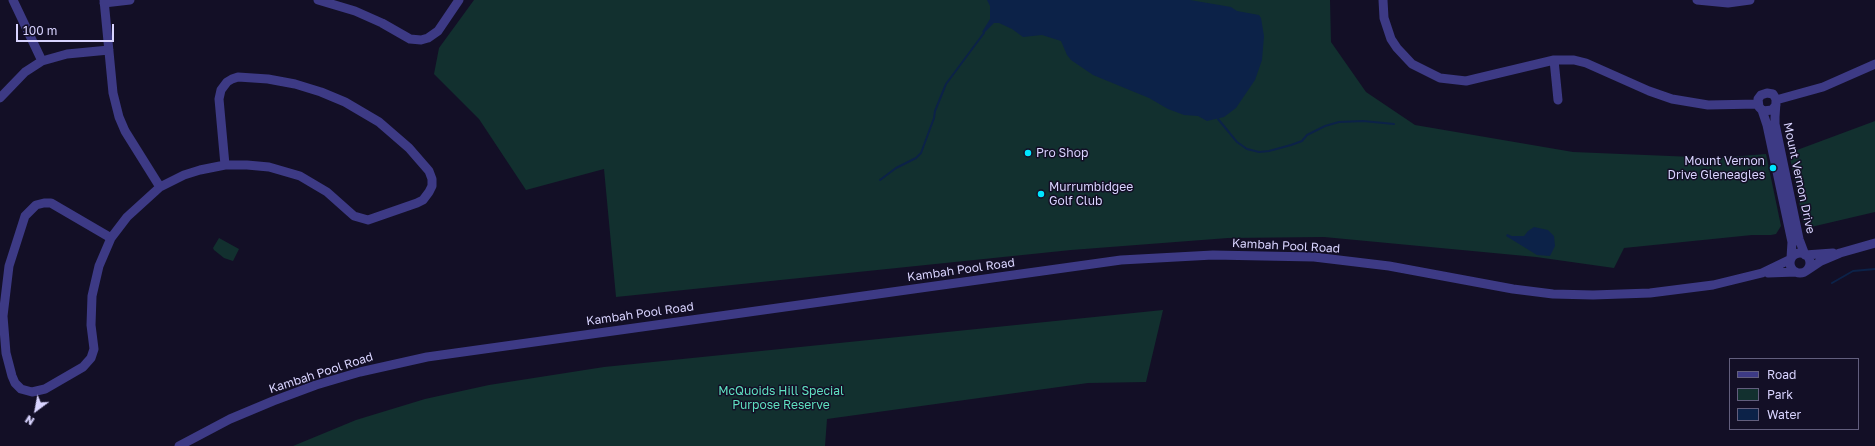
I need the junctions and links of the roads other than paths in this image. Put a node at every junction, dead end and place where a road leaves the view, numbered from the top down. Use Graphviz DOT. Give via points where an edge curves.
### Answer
graph roads {
  1 [pos="12,0"];
  2 [pos="130,0"];
  3 [pos="318,0"];
  4 [pos="459,0"];
  5 [pos="1383,0"];
  6 [pos="1697,0"];
  7 [pos="1748,0"];
  8 [pos="104,1"];
  9 [pos="109,50"];
  10 [pos="1554,60"];
  11 [pos="42,61"];
  12 [pos="1875,64"];
  13 [pos="0,98"];
  14 [pos="1558,100"];
  15 [pos="1776,102"];
  16 [pos="1760,107"];
  17 [pos="225,165"];
  18 [pos="160,187"];
  19 [pos="111,238"];
  20 [pos="1875,243"];
  21 [pos="1840,253"];
  22 [pos="1805,255"];
  23 [pos="1791,258"];
  24 [pos="1806,271"];
  25 [pos="1796,272"];
  26 [pos="1762,273"];
  27 [pos="179,446"];
  1 -- 11 [label="street"];
  2 -- 8 [label="street"];
  3 -- 4 [label="street" via="355,11 410,39 421,40 438,30"];
  5 -- 10 [label="street" via="1384,18 1397,48 1412,64 1440,78 1459,81 1480,79"];
  6 -- 7 [label="street" via="1728,3"];
  8 -- 9 [label="street"];
  9 -- 11 [label="street" via="67,54"];
  9 -- 18 [label="street" via="119,117"];
  10 -- 14 [label="street"];
  10 -- 16 [label="street" via="1586,63 1650,92 1684,102"];
  11 -- 13 [label="street" via="25,72"];
  12 -- 15 [label="street" via="1823,87"];
  15 -- 16 [label="street" via="1770,111"];
  15 -- 16 [label="street" via="1773,94 1764,93 1759,97"];
  15 -- 22 [label="street, Mount Vernon Drive" via="1775,124 1799,239"];
  16 -- 23 [label="street, Mount Vernon Drive" via="1767,125 1792,242"];
  17 -- 17 [label="street" via="218,99 221,90 227,82 238,77 268,79 321,92 368,115 410,148 429,171 432,186 423,200 417,204 368,220 354,216 327,192 300,176 269,167"];
  17 -- 18 [label="street" via="184,175"];
  18 -- 19 [label="street" via="127,217"];
  19 -- 19 [label="street" via="51,203 36,205 25,216 9,266 4,316 6,353 12,376 21,389 32,392 45,390 83,367 91,358 94,349 91,325 93,286"];
  20 -- 21 [label="street"];
  21 -- 22 [label="street"];
  21 -- 24 [label="street"];
  22 -- 23 [label="street" via="1796,254"];
  22 -- 24 [label="street" via="1810,264"];
  23 -- 25 [label="street" via="1790,266"];
  23 -- 26 [label="street, Kambah Pool Road"];
  24 -- 25 [label="street"];
  25 -- 26 [label="street, Kambah Pool Road"];
  26 -- 27 [label="street, Kambah Pool Road" via="1684,290 1593,295 1532,292 1388,266 1314,257 1213,254 1121,260 427,357 316,385 230,419"];
}
